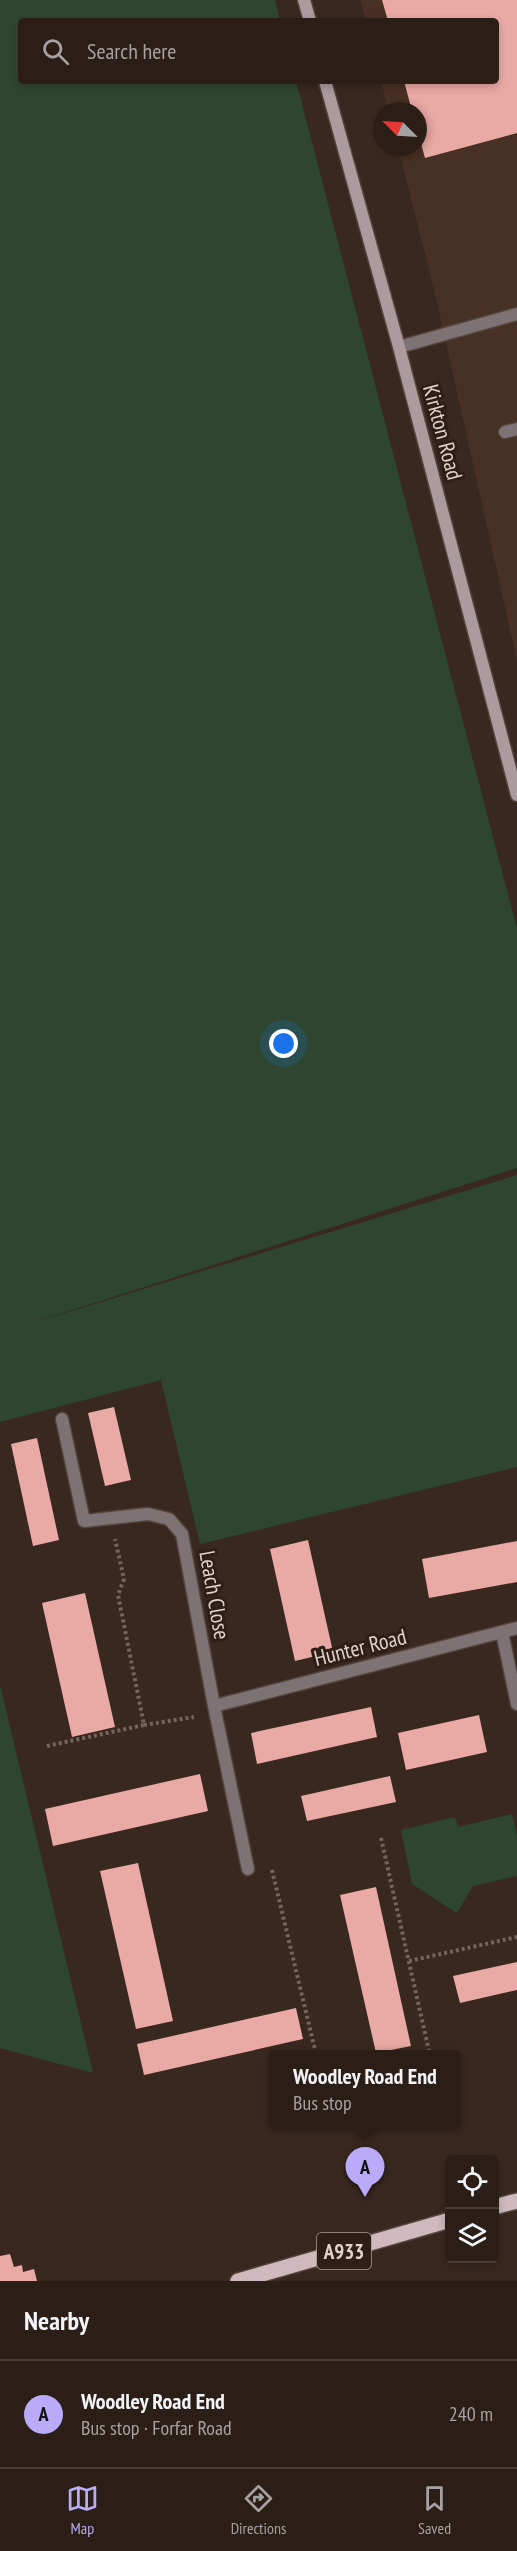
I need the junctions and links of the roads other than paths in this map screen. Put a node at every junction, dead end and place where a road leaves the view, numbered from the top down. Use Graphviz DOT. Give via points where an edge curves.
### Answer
graph roads {
  1 [pos="304,0"];
  2 [pos="309,18"];
  3 [pos="327,84"];
  4 [pos="517,314"];
  5 [pos="399,347"];
  6 [pos="517,795"];
  7 [pos="62,1419"];
  8 [pos="517,1628"];
  9 [pos="502,1632"];
  10 [pos="517,1704"];
  11 [pos="215,1709"];
  12 [pos="249,1869"];
  13 [pos="517,2201"];
  14 [pos="499,2206"];
  15 [pos="445,2221"];
  16 [pos="238,2281"];
  1 -- 2 [label="street"];
  3 -- 5 [label="street, Kirkton Road"];
  4 -- 5 [label="street"];
  5 -- 6 [label="street, Kirkton Road"];
  7 -- 11 [label="street, Leach Close" via="84,1521 148,1514 169,1519 182,1534"];
  8 -- 9 [label="street, Hunter Road"];
  9 -- 10 [label="street"];
  9 -- 11 [label="street, Hunter Road"];
  11 -- 12 [label="street, Leach Close"];
  13 -- 14 [label="main road"];
  15 -- 16 [label="main road, A933"];
}
